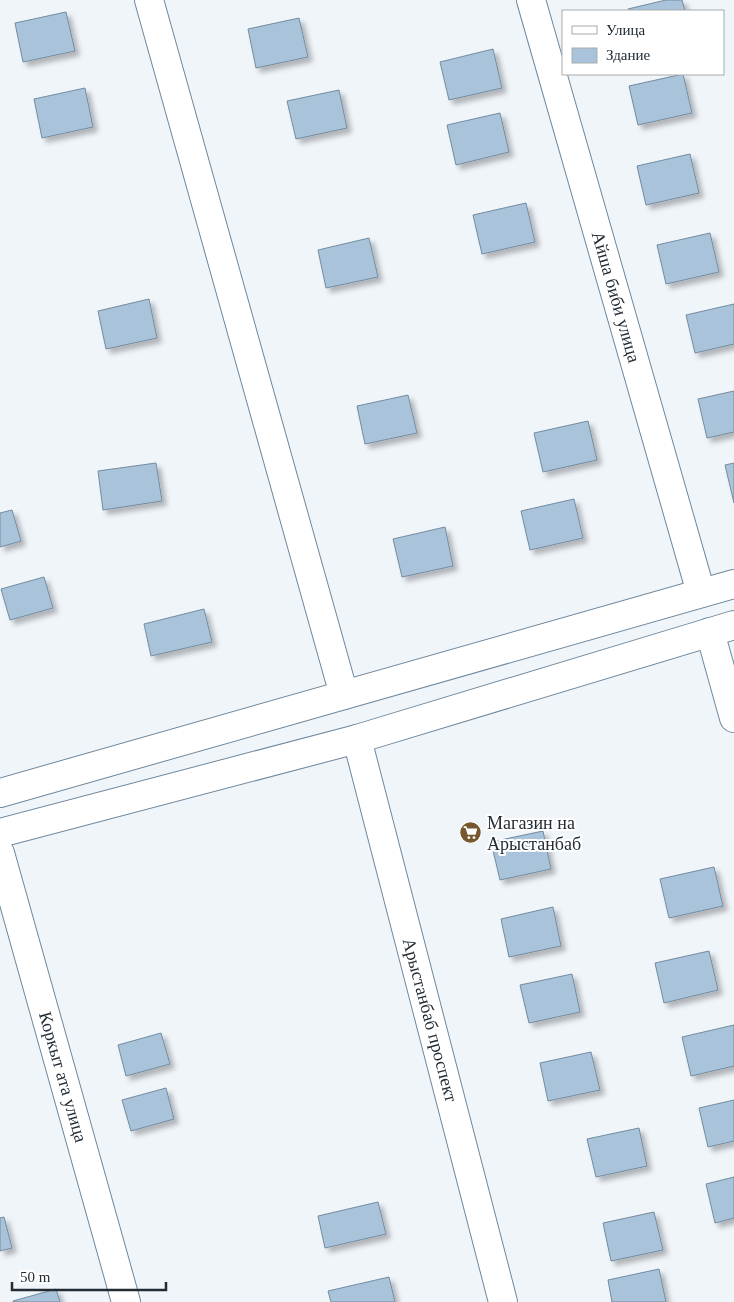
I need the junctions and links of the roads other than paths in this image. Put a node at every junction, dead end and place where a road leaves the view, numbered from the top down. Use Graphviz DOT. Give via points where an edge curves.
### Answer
graph roads {
  1 [pos="148,0"];
  2 [pos="531,0"];
  3 [pos="734,584"];
  4 [pos="701,593"];
  5 [pos="722,629"];
  6 [pos="344,695"];
  7 [pos="734,718"];
  8 [pos="357,739"];
  9 [pos="0,793"];
  10 [pos="0,833"];
  11 [pos="0,853"];
  12 [pos="126,1302"];
  13 [pos="503,1302"];
  1 -- 6 [label="street"];
  2 -- 4 [label="street, Айша биби улица"];
  3 -- 4 [label="street"];
  4 -- 6 [label="street"];
  5 -- 7 [label="street"];
  5 -- 8 [label="street"];
  6 -- 9 [label="street"];
  8 -- 10 [label="street"];
  8 -- 13 [label="street, Арыстанбаб проспект"];
  11 -- 12 [label="street, Коркыт ата улица"];
}
